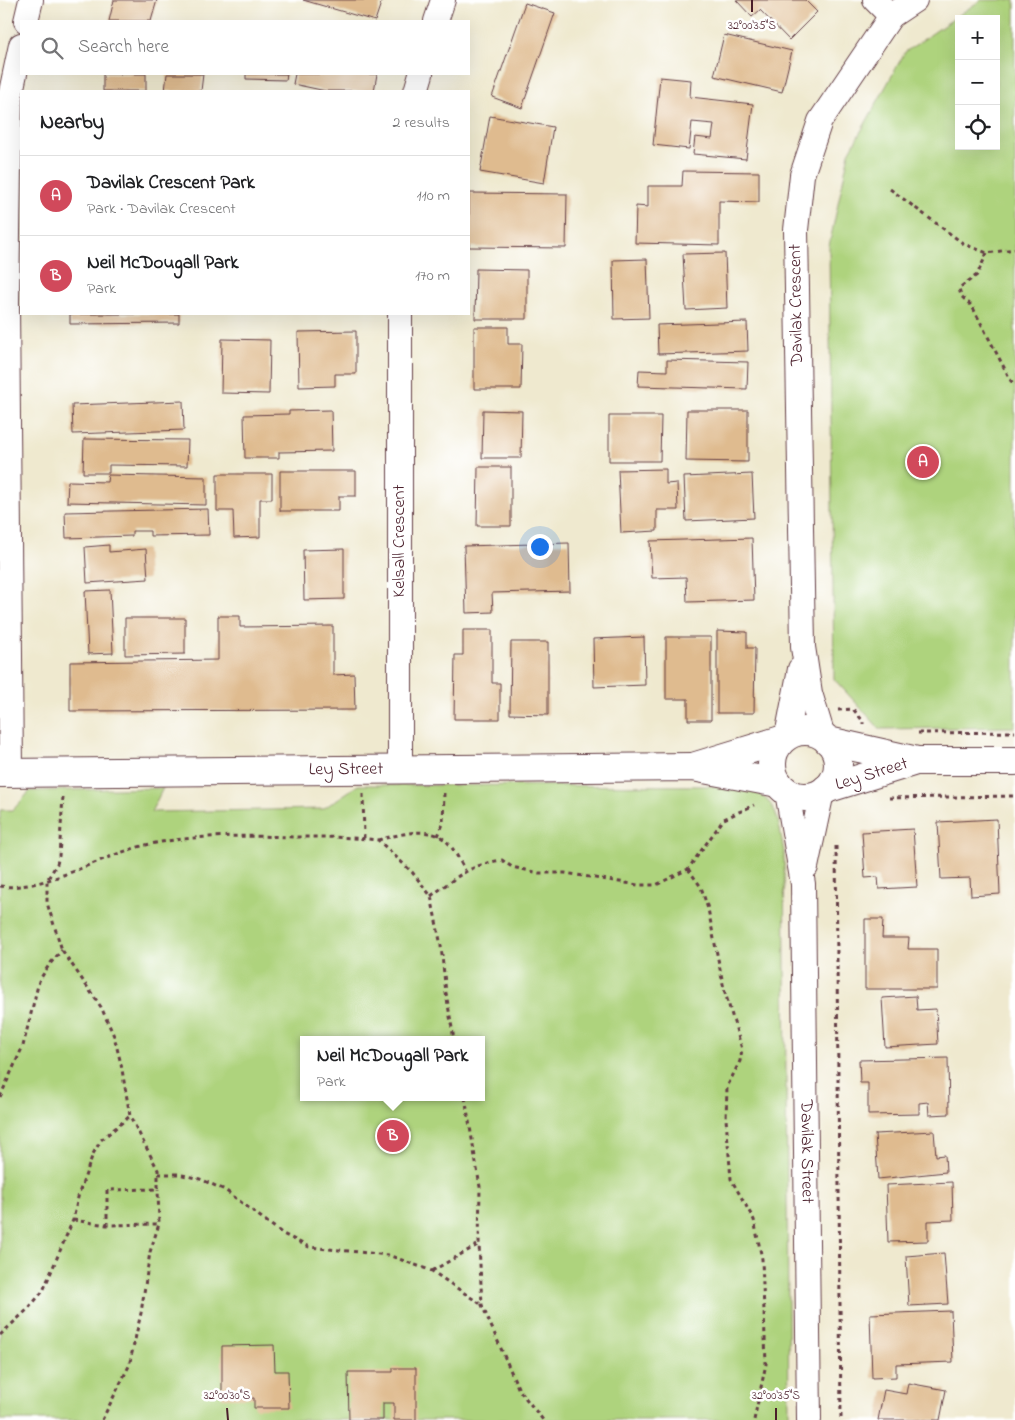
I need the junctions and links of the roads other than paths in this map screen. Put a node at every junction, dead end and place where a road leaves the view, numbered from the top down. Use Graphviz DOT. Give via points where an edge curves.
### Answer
graph roads {
  1 [pos="31,0"];
  2 [pos="443,0"];
  3 [pos="915,0"];
  4 [pos="883,8"];
  5 [pos="26,20"];
  6 [pos="436,20"];
  7 [pos="20,48"];
  8 [pos="421,75"];
  9 [pos="416,90"];
  10 [pos="5,97"];
  11 [pos="400,315"];
  12 [pos="803,647"];
  13 [pos="784,738"];
  14 [pos="826,739"];
  15 [pos="917,761"];
  16 [pos="1015,761"];
  17 [pos="693,767"];
  18 [pos="400,769"];
  19 [pos="5,773"];
  20 [pos="782,788"];
  21 [pos="824,790"];
  22 [pos="803,884"];
  23 [pos="810,1420"];
  1 -- 5 [label="street"];
  2 -- 6 [label="street"];
  3 -- 4 [label="street, Davilak Crescent"];
  4 -- 12 [label="street, Davilak Crescent" via="820,121 802,175 796,230"];
  7 -- 10 [label="street"];
  8 -- 9 [label="street"];
  10 -- 19 [label="street"];
  11 -- 18 [label="street, Kelsall Crescent"];
  12 -- 13 [label="street, Davilak Crescent" via="797,694"];
  12 -- 14 [label="street, Davilak Crescent" via="810,693"];
  13 -- 14 [label="street, Ley Street" via="809,731"];
  13 -- 17 [label="street, Ley Street"];
  13 -- 20 [label="street" via="774,752 772,762"];
  14 -- 15 [label="street, Ley Street"];
  14 -- 21 [label="street, Ley Street" via="835,752 838,765 834,778"];
  15 -- 16 [label="street, Ley Street"];
  15 -- 21 [label="street, Ley Street"];
  17 -- 18 [label="street, Ley Street"];
  17 -- 20 [label="street, Ley Street"];
  18 -- 19 [label="street, Ley Street"];
  20 -- 21 [label="street, Ley Street" via="802,797"];
  20 -- 22 [label="street, Davilak Street"];
  21 -- 22 [label="street, Davilak Street"];
  22 -- 23 [label="street, Davilak Street"];
}
